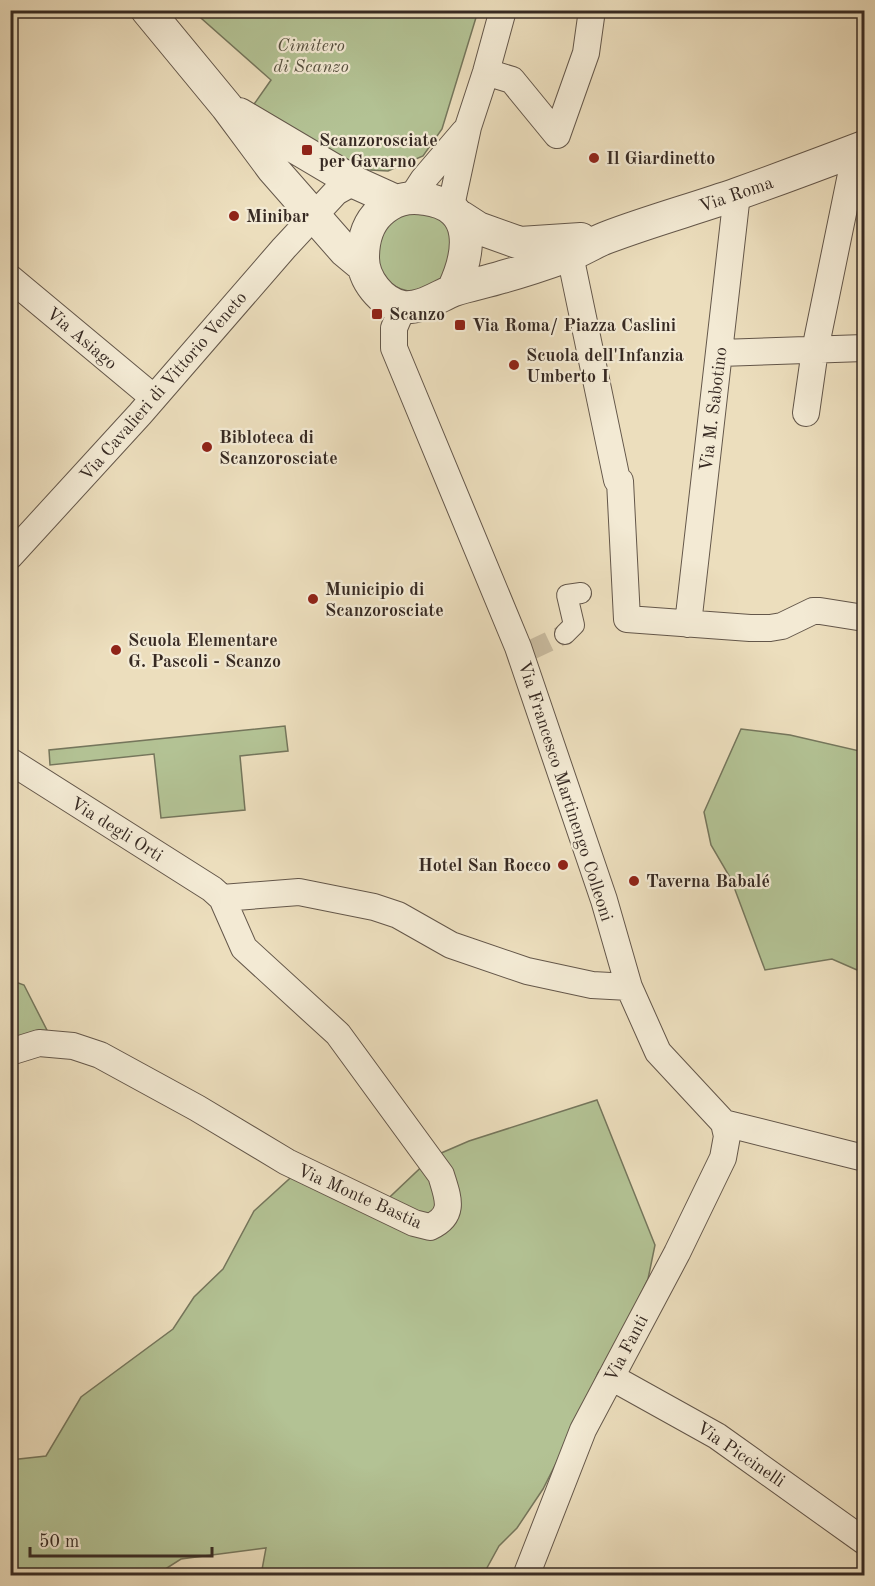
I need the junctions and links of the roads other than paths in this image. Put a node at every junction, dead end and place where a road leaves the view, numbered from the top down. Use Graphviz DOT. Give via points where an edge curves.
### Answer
graph roads {
  1 [pos="147,10"];
  2 [pos="503,10"];
  3 [pos="592,10"];
  4 [pos="486,72"];
  5 [pos="227,107"];
  6 [pos="468,127"];
  7 [pos="860,149"];
  8 [pos="354,182"];
  9 [pos="737,194"];
  10 [pos="404,199"];
  11 [pos="456,212"];
  12 [pos="315,216"];
  13 [pos="606,238"];
  14 [pos="570,255"];
  15 [pos="363,266"];
  16 [pos="10,278"];
  17 [pos="453,290"];
  18 [pos="404,307"];
  19 [pos="864,348"];
  20 [pos="815,350"];
  21 [pos="720,353"];
  22 [pos="154,398"];
  23 [pos="806,413"];
  24 [pos="14,544"];
  25 [pos="581,593"];
  26 [pos="864,618"];
  27 [pos="688,624"];
  28 [pos="565,634"];
  29 [pos="10,761"];
  30 [pos="222,898"];
  31 [pos="629,987"];
  32 [pos="10,1052"];
  33 [pos="724,1123"];
  34 [pos="864,1158"];
  35 [pos="611,1377"];
  36 [pos="864,1541"];
  37 [pos="526,1575"];
  1 -- 5 [label="street"];
  2 -- 4 [label="street"];
  3 -- 4 [label="street" via="586,53 557,135 512,80"];
  4 -- 6 [label="street"];
  5 -- 8 [label="street"];
  5 -- 12 [label="street" via="273,169"];
  6 -- 10 [label="street"];
  6 -- 11 [label="street"];
  7 -- 9 [label="street, Via Roma"];
  7 -- 20 [label="street"];
  8 -- 10 [label="street"];
  8 -- 12 [label="street, Via Cavalieri di Vittorio Veneto" via="336,192"];
  9 -- 13 [label="street, Via Roma"];
  9 -- 21 [label="street, Via M. Sabotino"];
  10 -- 11 [label="street" via="437,200"];
  10 -- 15 [label="street" via="378,213 367,229"];
  11 -- 13 [label="street, Via Roma" via="478,228 520,243"];
  11 -- 17 [label="street" via="466,240 466,254"];
  12 -- 15 [label="street"];
  12 -- 22 [label="street, Via Cavalieri di Vittorio Veneto"];
  13 -- 14 [label="street, Via Roma"];
  14 -- 17 [label="street, Via Roma"];
  14 -- 27 [label="street" via="620,481 627,619"];
  15 -- 18 [label="street" via="374,289 388,302"];
  16 -- 22 [label="street, Via Asiago"];
  17 -- 18 [label="street" via="423,304"];
  18 -- 31 [label="street, Via Francesco Martinengo Colleoni" via="394,328 394,348 475,544 525,648"];
  19 -- 20 [label="street"];
  20 -- 21 [label="street"];
  20 -- 23 [label="street"];
  21 -- 27 [label="street, Via M. Sabotino"];
  22 -- 24 [label="street, Via Cavalieri di Vittorio Veneto"];
  25 -- 28 [label="street" via="567,595 574,625"];
  26 -- 27 [label="street" via="820,610 770,628"];
  29 -- 30 [label="street, Via degli Orti"];
  30 -- 31 [label="street" via="299,892 374,907 398,915 451,945 527,971 592,985"];
  30 -- 32 [label="street, Via Monte Bastia" via="244,948 338,1034 441,1175 448,1212 442,1222 430,1227 414,1223 321,1179 100,1055 73,1046 39,1043"];
  31 -- 33 [label="street, Via Francesco Martinengo Colleoni" via="658,1052"];
  33 -- 34 [label="street"];
  33 -- 35 [label="street, Via Fanti" via="723,1158"];
  35 -- 36 [label="street, Via Piccinelli" via="717,1436"];
  35 -- 37 [label="street, Via Fanti" via="583,1430"];
}
